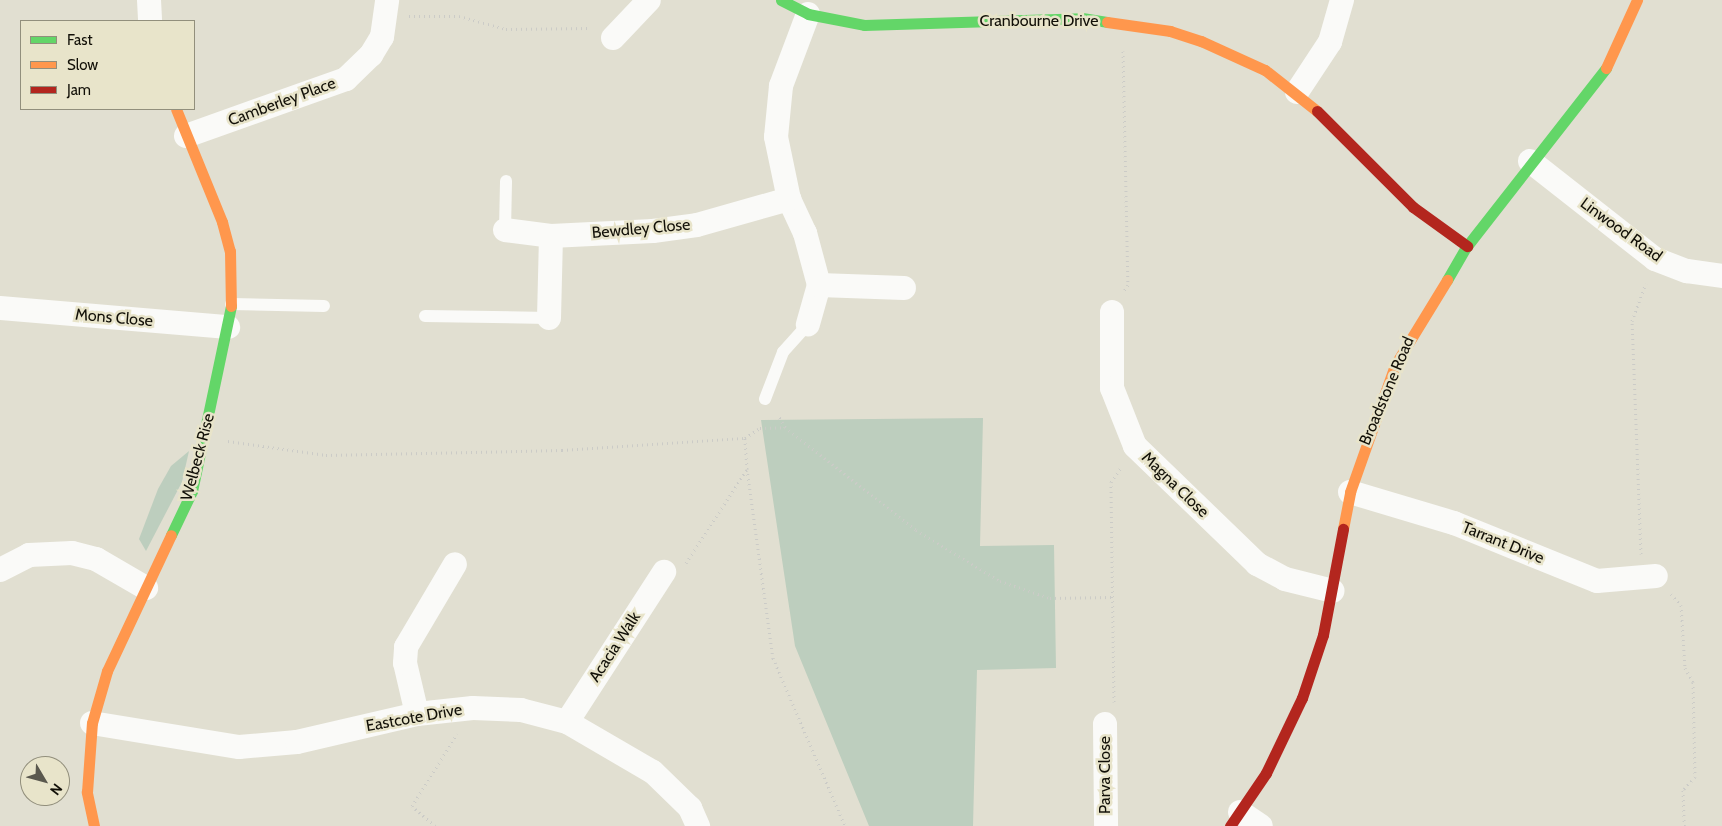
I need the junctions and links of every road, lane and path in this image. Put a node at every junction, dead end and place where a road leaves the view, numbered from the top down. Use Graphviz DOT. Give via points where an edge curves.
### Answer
graph roads {
  1 [pos="149,0"];
  2 [pos="649,0"];
  3 [pos="781,0"];
  4 [pos="1342,0"];
  5 [pos="1637,0"];
  6 [pos="386,8"];
  7 [pos="808,14"];
  8 [pos="150,20"];
  9 [pos="1123,22"];
  10 [pos="613,38"];
  11 [pos="1297,92"];
  12 [pos="176,110"];
  13 [pos="186,136"];
  14 [pos="1530,161"];
  15 [pos="506,181"];
  16 [pos="788,199"];
  17 [pos="505,230"];
  18 [pos="551,236"];
  19 [pos="1467,246"];
  20 [pos="1655,259"];
  21 [pos="1722,276"];
  22 [pos="819,285"];
  23 [pos="904,288"];
  24 [pos="324,306"];
  25 [pos="0,308"];
  26 [pos="1112,312"];
  27 [pos="229,316"];
  28 [pos="425,316"];
  29 [pos="549,318"];
  30 [pos="808,324"];
  31 [pos="765,399"];
  32 [pos="780,408"];
  33 [pos="785,427"];
  34 [pos="206,435"];
  35 [pos="745,438"];
  36 [pos="1135,446"];
  37 [pos="747,470"];
  38 [pos="1350,492"];
  39 [pos="455,564"];
  40 [pos="0,570"];
  41 [pos="664,572"];
  42 [pos="1649,577"];
  43 [pos="146,588"];
  44 [pos="1332,591"];
  45 [pos="1112,597"];
  46 [pos="473,708"];
  47 [pos="417,714"];
  48 [pos="567,722"];
  49 [pos="92,723"];
  50 [pos="1105,724"];
  51 [pos="1235,819"];
  52 [pos="94,826"];
  53 [pos="435,826"];
  54 [pos="698,826"];
  55 [pos="845,826"];
  56 [pos="1106,826"];
  57 [pos="1261,826"];
  58 [pos="1684,826"];
  1 -- 8 [label="street"];
  2 -- 10 [label="street"];
  3 -- 7 [label="street, Cranbourne Drive"];
  4 -- 11 [label="street" via="1330,42"];
  5 -- 14 [label="street, Broadstone Road" via="1614,58"];
  6 -- 10 [label="path" via="459,16 506,29 586,26"];
  6 -- 13 [label="street, Camberley Place" via="382,37 370,55 346,79"];
  7 -- 9 [label="street, Cranbourne Drive" via="864,25 1082,18"];
  7 -- 16 [label="street" via="776,108 776,137"];
  9 -- 11 [label="street, Cranbourne Drive" via="1201,41 1264,70"];
  9 -- 26 [label="path" via="1128,285"];
  11 -- 19 [label="street, Cranbourne Drive" via="1413,207"];
  12 -- 13 [label="street, Welbeck Rise"];
  13 -- 27 [label="street, Welbeck Rise" via="228,244"];
  14 -- 19 [label="street, Broadstone Road"];
  14 -- 20 [label="street, Linwood Road"];
  15 -- 17 [label="lane"];
  16 -- 18 [label="street, Bewdley Close" via="697,225"];
  16 -- 22 [label="street" via="805,232"];
  17 -- 18 [label="street, Bewdley Close"];
  18 -- 29 [label="street"];
  19 -- 38 [label="street, Broadstone Road" via="1396,365"];
  20 -- 21 [label="street, Linwood Road" via="1687,271"];
  20 -- 42 [label="path" via="1632,320"];
  22 -- 23 [label="street"];
  22 -- 30 [label="street"];
  24 -- 27 [label="lane"];
  25 -- 27 [label="street, Mons Close"];
  26 -- 36 [label="street, Magna Close" via="1112,388"];
  27 -- 34 [label="street, Welbeck Rise"];
  28 -- 29 [label="lane"];
  30 -- 31 [label="lane" via="783,352"];
  32 -- 33 [label="path" via="777,418"];
  33 -- 35 [label="path" via="760,428"];
  33 -- 45 [label="path" via="916,530 1000,582 1050,598"];
  34 -- 35 [label="path" via="326,455 562,450"];
  34 -- 43 [label="street, Welbeck Rise" via="192,491"];
  35 -- 37 [label="path"];
  36 -- 44 [label="street, Magna Close" via="1257,564 1285,579"];
  36 -- 45 [label="path" via="1111,482"];
  37 -- 41 [label="path" via="679,574"];
  37 -- 55 [label="path" via="773,658"];
  38 -- 42 [label="street, Tarrant Drive" via="1454,523 1597,581"];
  38 -- 44 [label="street, Broadstone Road"];
  39 -- 47 [label="street" via="406,647 405,663"];
  40 -- 43 [label="street" via="29,555 72,553 96,559"];
  41 -- 48 [label="street, Acacia Walk"];
  42 -- 58 [label="path" via="1681,605 1686,668 1693,682 1695,777 1683,790"];
  43 -- 49 [label="street, Welbeck Rise" via="107,671"];
  44 -- 51 [label="street, Broadstone Road" via="1302,698 1266,773"];
  45 -- 50 [label="path" via="1114,704"];
  46 -- 47 [label="street, Eastcote Drive"];
  46 -- 48 [label="street, Eastcote Drive" via="522,710"];
  46 -- 53 [label="path" via="412,806"];
  47 -- 49 [label="street, Eastcote Drive" via="297,742 239,748"];
  48 -- 54 [label="street, Eastcote Drive" via="653,772 690,808"];
  49 -- 52 [label="street, Welbeck Rise" via="87,792"];
  50 -- 56 [label="street, Parva Close"];
  51 -- 57 [label="street"];
}
